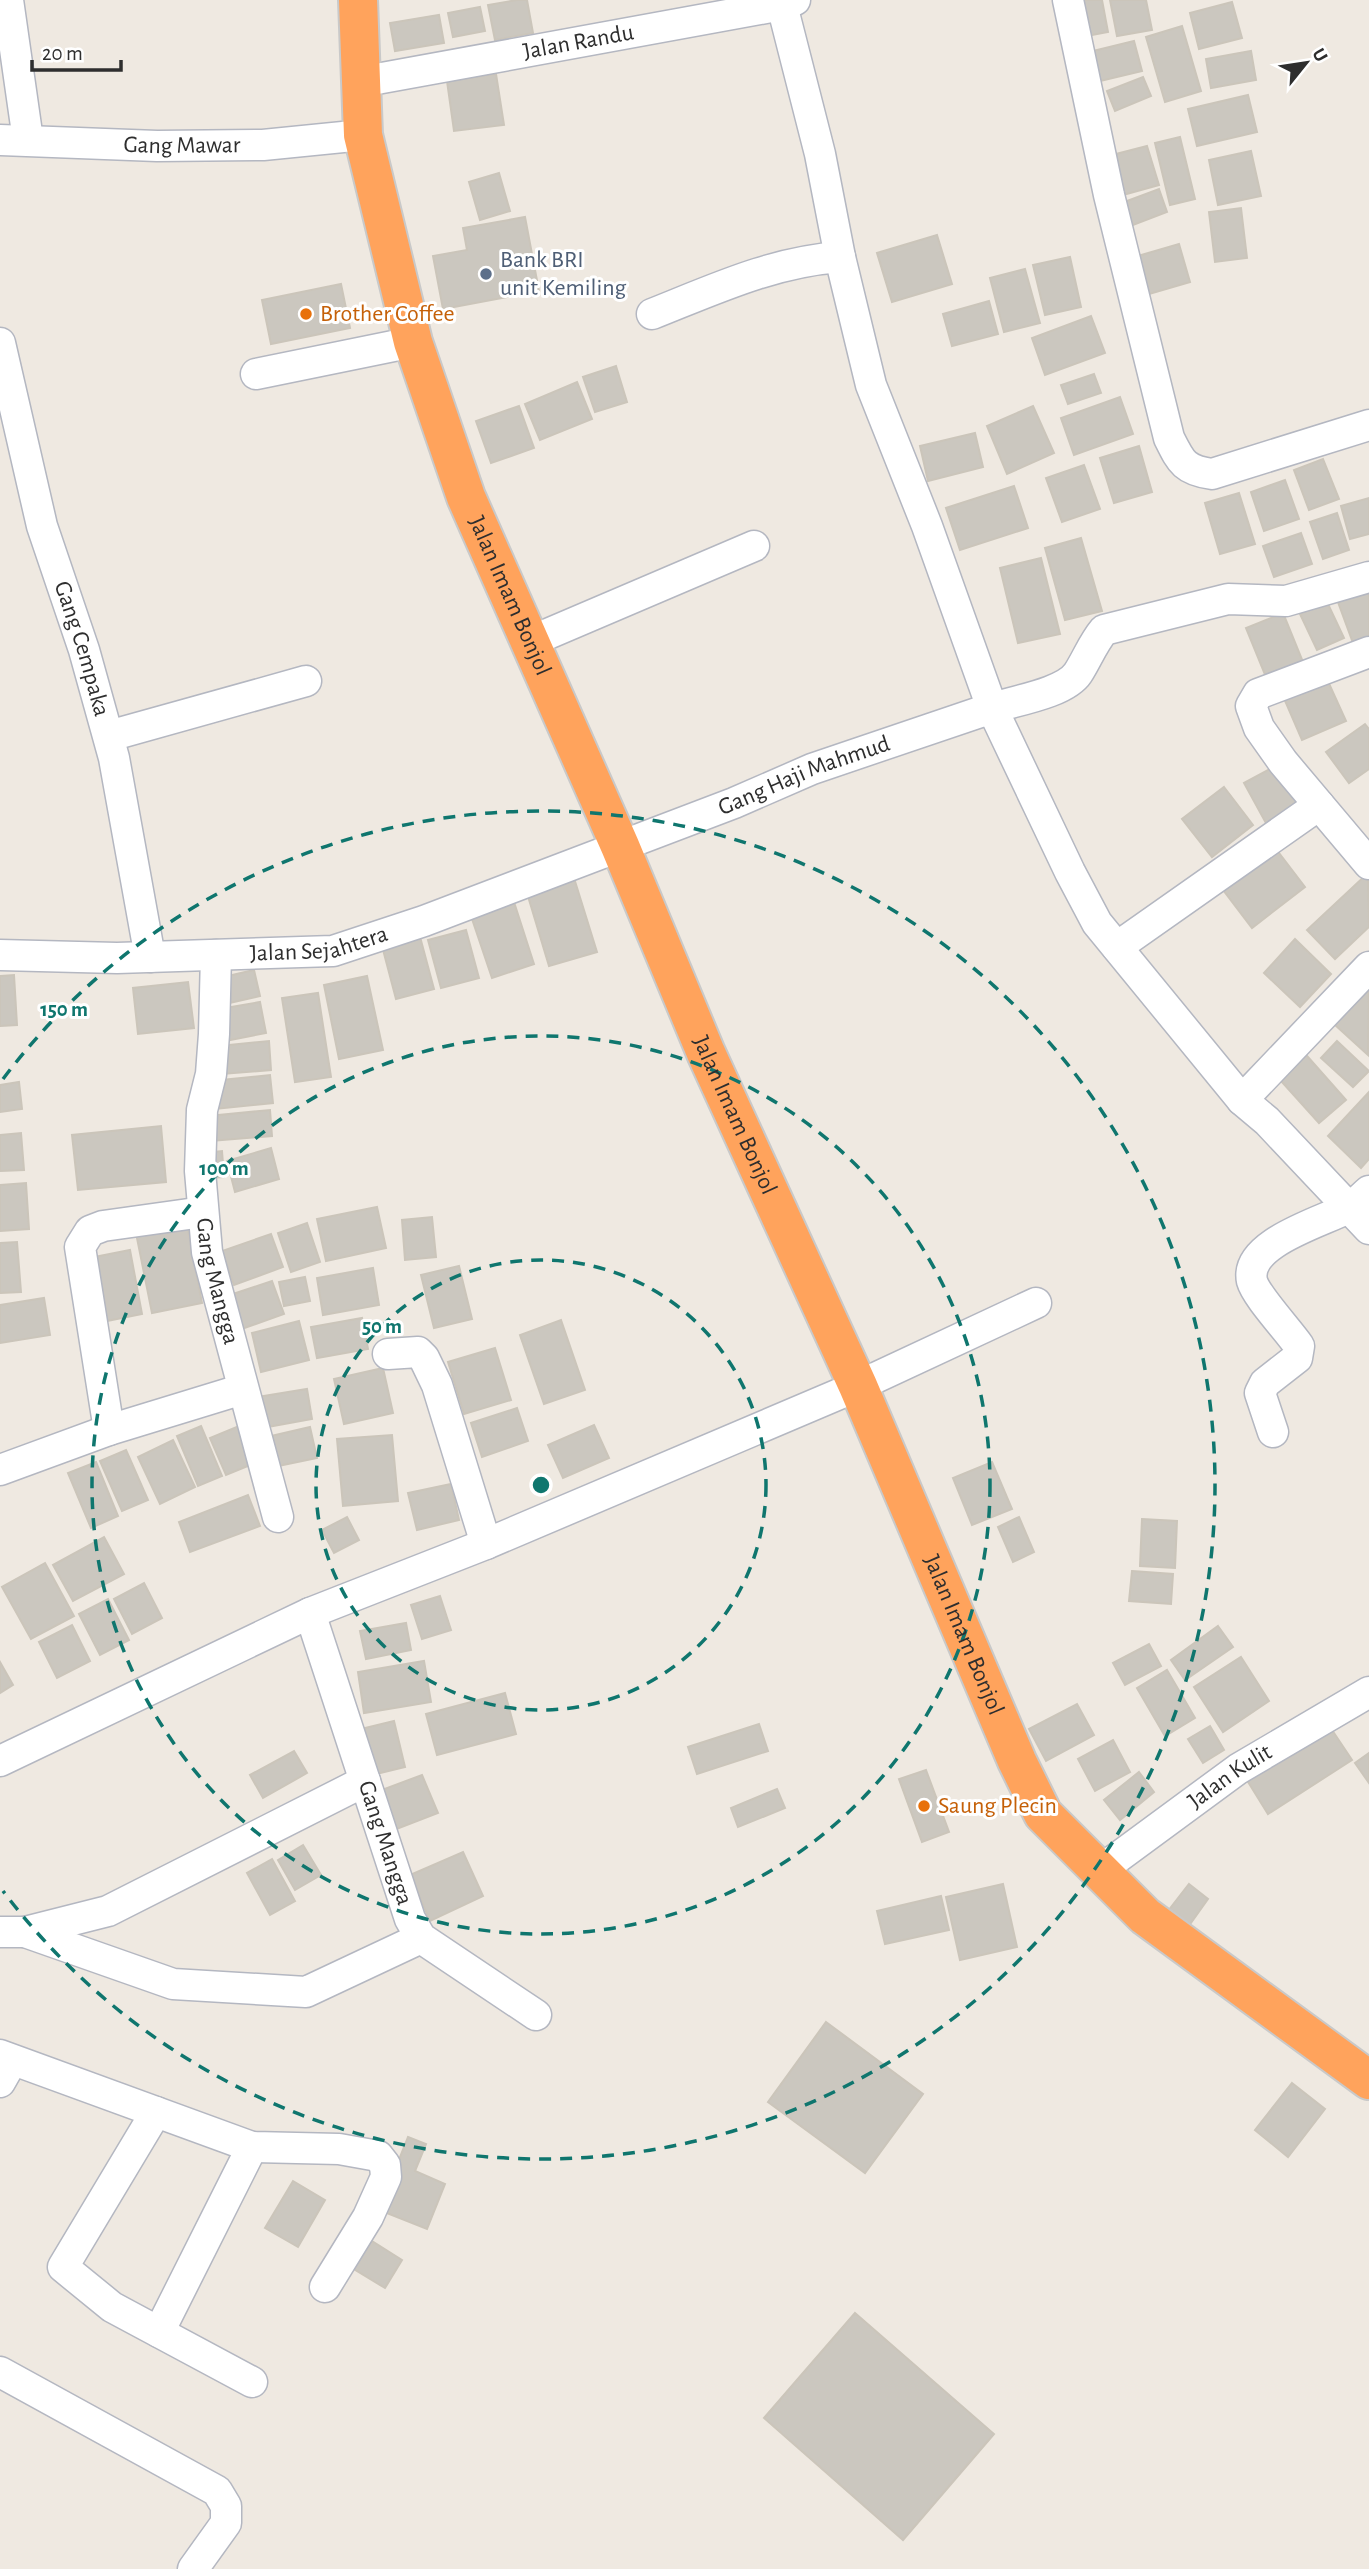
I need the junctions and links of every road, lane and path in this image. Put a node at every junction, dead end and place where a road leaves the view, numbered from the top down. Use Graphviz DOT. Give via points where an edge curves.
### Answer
graph roads {
  1 [pos="8,0"];
  2 [pos="358,0"];
  3 [pos="1068,0"];
  4 [pos="788,2"];
  5 [pos="360,82"];
  6 [pos="363,135"];
  7 [pos="14,140"];
  8 [pos="840,257"];
  9 [pos="652,314"];
  10 [pos="414,342"];
  11 [pos="0,343"];
  12 [pos="256,374"];
  13 [pos="1369,425"];
  14 [pos="754,546"];
  15 [pos="1369,577"];
  16 [pos="529,642"];
  17 [pos="1369,652"];
  18 [pos="306,681"];
  19 [pos="992,708"];
  20 [pos="109,736"];
  21 [pos="1319,805"];
  22 [pos="620,846"];
  23 [pos="1369,864"];
  24 [pos="1117,947"];
  25 [pos="0,955"];
  26 [pos="216,955"];
  27 [pos="150,957"];
  28 [pos="1369,967"];
  29 [pos="1242,1100"];
  30 [pos="1363,1209"];
  31 [pos="203,1212"];
  32 [pos="1036,1303"];
  33 [pos="388,1354"];
  34 [pos="858,1386"];
  35 [pos="243,1389"];
  36 [pos="109,1430"];
  37 [pos="1273,1432"];
  38 [pos="0,1470"];
  39 [pos="278,1517"];
  40 [pos="486,1544"];
  41 [pos="310,1613"];
  42 [pos="1369,1692"];
  43 [pos="0,1761"];
  44 [pos="365,1782"];
  45 [pos="1098,1871"];
  46 [pos="13,1932"];
  47 [pos="421,1938"];
  48 [pos="536,2015"];
  49 [pos="4,2066"];
  50 [pos="1355,2070"];
  51 [pos="156,2112"];
  52 [pos="252,2147"];
  53 [pos="325,2287"];
  54 [pos="159,2332"];
  55 [pos="0,2372"];
  56 [pos="252,2382"];
  57 [pos="193,2569"];
  1 -- 7 [label="street"];
  2 -- 5 [label="highway, Jalan Imam Bonjol"];
  3 -- 13 [label="street" via="1109,195 1169,438 1180,462 1212,474"];
  4 -- 5 [label="street, Jalan Randu"];
  4 -- 8 [label="street"];
  5 -- 6 [label="highway, Jalan Imam Bonjol"];
  6 -- 7 [label="street, Gang Mawar" via="263,145"];
  6 -- 10 [label="highway, Jalan Imam Bonjol"];
  8 -- 9 [label="street" via="805,259 750,275"];
  8 -- 19 [label="street" via="871,385"];
  10 -- 12 [label="street"];
  10 -- 16 [label="highway, Jalan Imam Bonjol" via="466,497"];
  11 -- 20 [label="street, Gang Cempaka" via="43,526"];
  14 -- 16 [label="street"];
  15 -- 19 [label="street, Gang Haji Mahmud" via="1286,601 1228,599 1104,630 1069,682"];
  16 -- 22 [label="highway, Jalan Imam Bonjol"];
  17 -- 21 [label="street" via="1258,694 1251,706 1259,728"];
  18 -- 20 [label="street"];
  19 -- 22 [label="street, Gang Haji Mahmud" via="812,769"];
  19 -- 24 [label="street" via="1085,903"];
  20 -- 27 [label="street, Gang Cempaka"];
  21 -- 23 [label="street"];
  21 -- 24 [label="street"];
  22 -- 26 [label="street, Jalan Sejahtera" via="333,951"];
  22 -- 34 [label="highway, Jalan Imam Bonjol" via="706,1053"];
  24 -- 29 [label="street"];
  25 -- 27 [label="street, Jalan Sejahtera"];
  26 -- 27 [label="street, Jalan Sejahtera"];
  26 -- 31 [label="street, Gang Mangga" via="211,1074 202,1111"];
  28 -- 29 [label="street"];
  29 -- 30 [label="street" via="1340,1200"];
  30 -- 37 [label="street" via="1301,1229 1259,1253 1251,1268 1252,1283 1298,1346 1297,1358 1265,1383 1260,1393"];
  31 -- 35 [label="street, Gang Mangga" via="207,1252"];
  31 -- 36 [label="street" via="103,1226 90,1231 80,1247"];
  32 -- 34 [label="street"];
  33 -- 40 [label="street" via="418,1352 424,1358 437,1385"];
  34 -- 40 [label="street"];
  34 -- 45 [label="highway, Jalan Imam Bonjol" via="1022,1772 1043,1814"];
  35 -- 36 [label="street"];
  35 -- 39 [label="street, Gang Mangga"];
  36 -- 38 [label="street"];
  40 -- 41 [label="street"];
  41 -- 43 [label="street"];
  41 -- 44 [label="street, Gang Mangga"];
  42 -- 45 [label="street, Jalan Kulit" via="1238,1769"];
  44 -- 46 [label="street" via="108,1911"];
  44 -- 47 [label="street, Gang Mangga" via="410,1919"];
  45 -- 50 [label="highway, Jalan Imam Bonjol" via="1145,1916"];
  46 -- 47 [label="street" via="173,1984 306,1992"];
  47 -- 48 [label="street"];
  49 -- 51 [label="street"];
  51 -- 52 [label="street"];
  51 -- 54 [label="street" via="63,2267 112,2307"];
  52 -- 53 [label="street" via="339,2150 378,2156 385,2165 386,2177 368,2217"];
  52 -- 54 [label="street"];
  54 -- 56 [label="street"];
  55 -- 57 [label="street" via="216,2491 226,2507 226,2522"];
}
